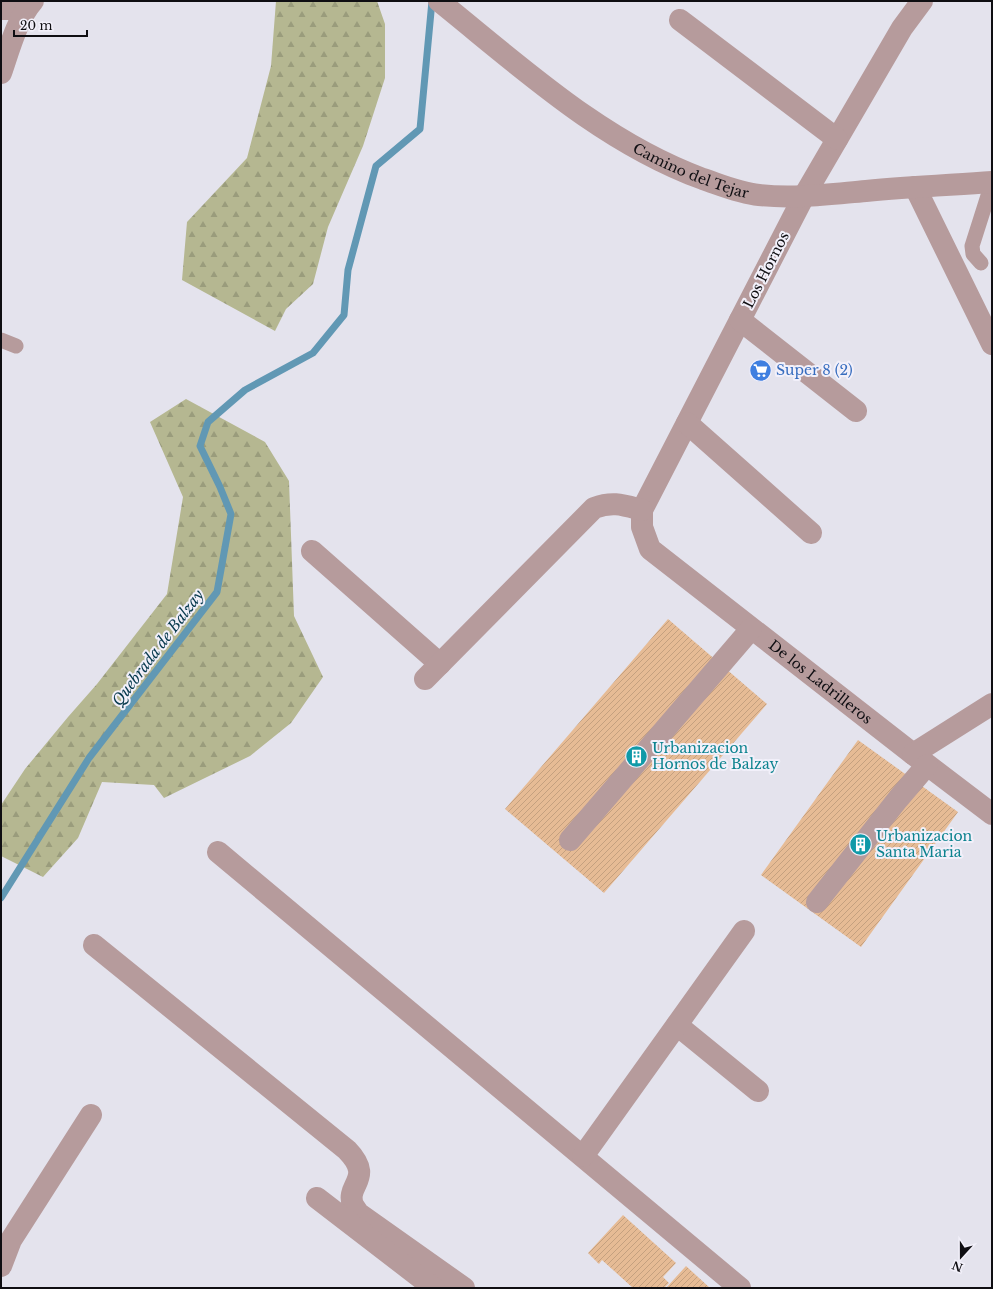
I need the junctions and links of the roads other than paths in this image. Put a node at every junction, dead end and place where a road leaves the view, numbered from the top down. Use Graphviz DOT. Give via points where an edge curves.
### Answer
graph roads {
  1 [pos="439,1"];
  2 [pos="922,1"];
  3 [pos="30,5"];
  4 [pos="1,9"];
  5 [pos="680,20"];
  6 [pos="1,72"];
  7 [pos="837,139"];
  8 [pos="992,183"];
  9 [pos="915,186"];
  10 [pos="804,196"];
  11 [pos="981,263"];
  12 [pos="740,320"];
  13 [pos="1,340"];
  14 [pos="992,344"];
  15 [pos="16,346"];
  16 [pos="856,411"];
  17 [pos="687,423"];
  18 [pos="642,510"];
  19 [pos="811,533"];
  20 [pos="312,551"];
  21 [pos="751,629"];
  22 [pos="992,704"];
  23 [pos="920,760"];
  24 [pos="992,814"];
  25 [pos="570,840"];
  26 [pos="218,852"];
  27 [pos="817,902"];
  28 [pos="744,931"];
  29 [pos="94,945"];
  30 [pos="677,1026"];
  31 [pos="758,1091"];
  32 [pos="91,1115"];
  33 [pos="583,1156"];
  34 [pos="317,1198"];
  35 [pos="1,1266"];
  36 [pos="434,1288"];
  37 [pos="464,1288"];
  38 [pos="740,1288"];
  1 -- 10 [label="street, Camino del Tejar" via="560,98 633,147 677,169 743,193"];
  2 -- 7 [label="street, Los Hornos" via="902,28"];
  3 -- 4 [label="street"];
  3 -- 6 [label="street"];
  5 -- 7 [label="street"];
  7 -- 10 [label="street, Los Hornos"];
  8 -- 9 [label="street, Camino del Tejar"];
  8 -- 11 [label="lane" via="972,246 973,254"];
  9 -- 10 [label="street, Camino del Tejar"];
  9 -- 14 [label="street"];
  10 -- 12 [label="street, Los Hornos"];
  12 -- 16 [label="street"];
  12 -- 17 [label="street, Los Hornos"];
  13 -- 15 [label="lane"];
  17 -- 18 [label="street, Los Hornos"];
  17 -- 19 [label="street"];
  18 -- 20 [label="street" via="620,504 606,504 594,508 433,671"];
  18 -- 21 [label="street, De los Ladrilleros" via="642,527 650,549"];
  21 -- 23 [label="street, De los Ladrilleros"];
  21 -- 25 [label="street"];
  22 -- 23 [label="street"];
  23 -- 24 [label="street, De los Ladrilleros"];
  23 -- 27 [label="street" via="898,799"];
  26 -- 33 [label="street"];
  28 -- 30 [label="street"];
  29 -- 37 [label="street" via="347,1150 359,1168 360,1177 352,1197 358,1213"];
  30 -- 31 [label="street"];
  30 -- 33 [label="street"];
  32 -- 35 [label="street" via="11,1240"];
  33 -- 38 [label="street"];
  34 -- 36 [label="street"];
}
